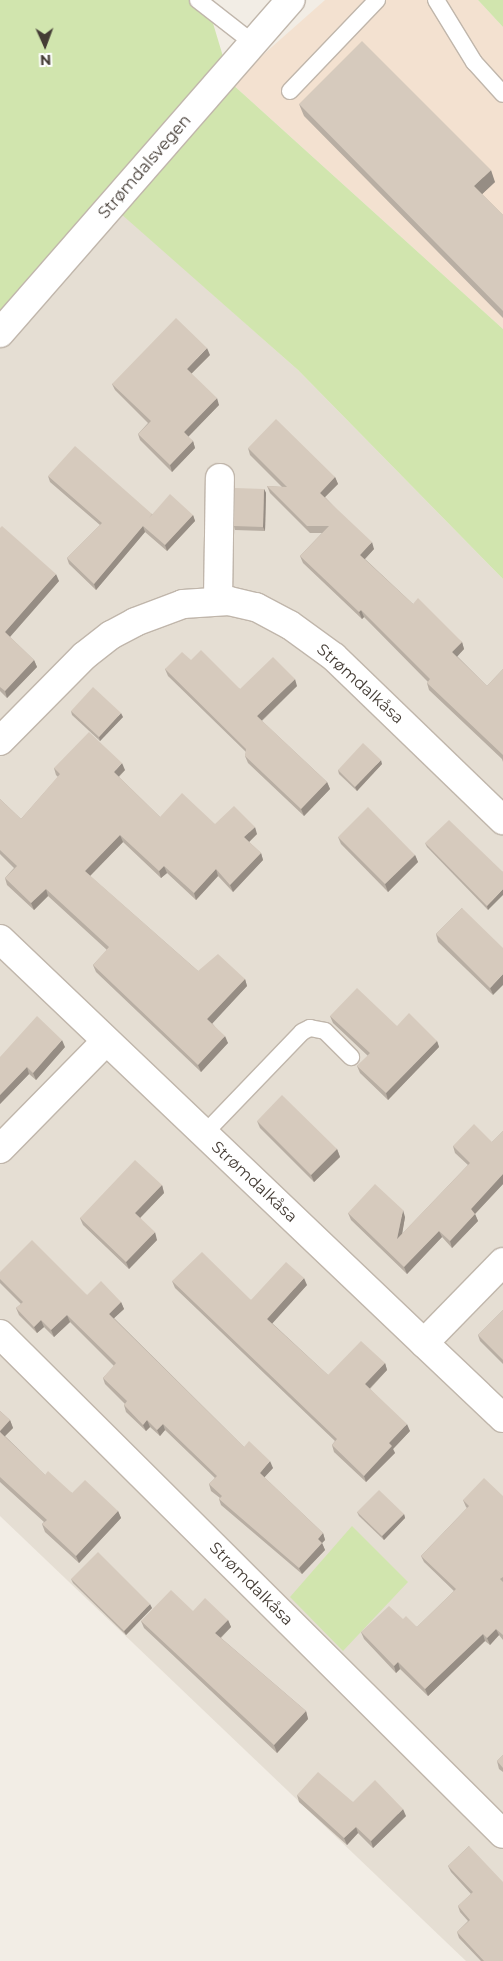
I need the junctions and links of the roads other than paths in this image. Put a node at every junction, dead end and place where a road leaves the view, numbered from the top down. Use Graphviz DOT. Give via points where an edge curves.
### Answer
graph roads {
  1 [pos="198,0"];
  2 [pos="290,0"];
  3 [pos="377,0"];
  4 [pos="436,0"];
  5 [pos="253,43"];
  6 [pos="290,91"];
  7 [pos="503,94"];
  8 [pos="0,334"];
  9 [pos="220,478"];
  10 [pos="218,599"];
  11 [pos="0,741"];
  12 [pos="503,820"];
  13 [pos="0,940"];
  14 [pos="105,1042"];
  15 [pos="351,1058"];
  16 [pos="204,1134"];
  17 [pos="0,1149"];
  18 [pos="503,1262"];
  19 [pos="0,1334"];
  20 [pos="424,1343"];
  21 [pos="503,1418"];
  22 [pos="503,1834"];
  1 -- 5 [label="lane"];
  2 -- 5 [label="street, Strømdalsvegen"];
  3 -- 6 [label="lane"];
  4 -- 7 [label="lane" via="474,62"];
  5 -- 8 [label="street, Strømdalsvegen"];
  9 -- 10 [label="street"];
  10 -- 11 [label="street, Strømdalkåsa" via="162,610 111,635 84,656"];
  10 -- 12 [label="street, Strømdalkåsa" via="256,607 290,625 334,657"];
  13 -- 14 [label="street, Strømdalkåsa"];
  14 -- 16 [label="street, Strømdalkåsa"];
  14 -- 17 [label="street"];
  15 -- 16 [label="lane" via="325,1031 310,1028 302,1032"];
  16 -- 20 [label="street, Strømdalkåsa"];
  18 -- 20 [label="street"];
  19 -- 22 [label="street, Strømdalkåsa"];
  20 -- 21 [label="street, Strømdalkåsa"];
}
